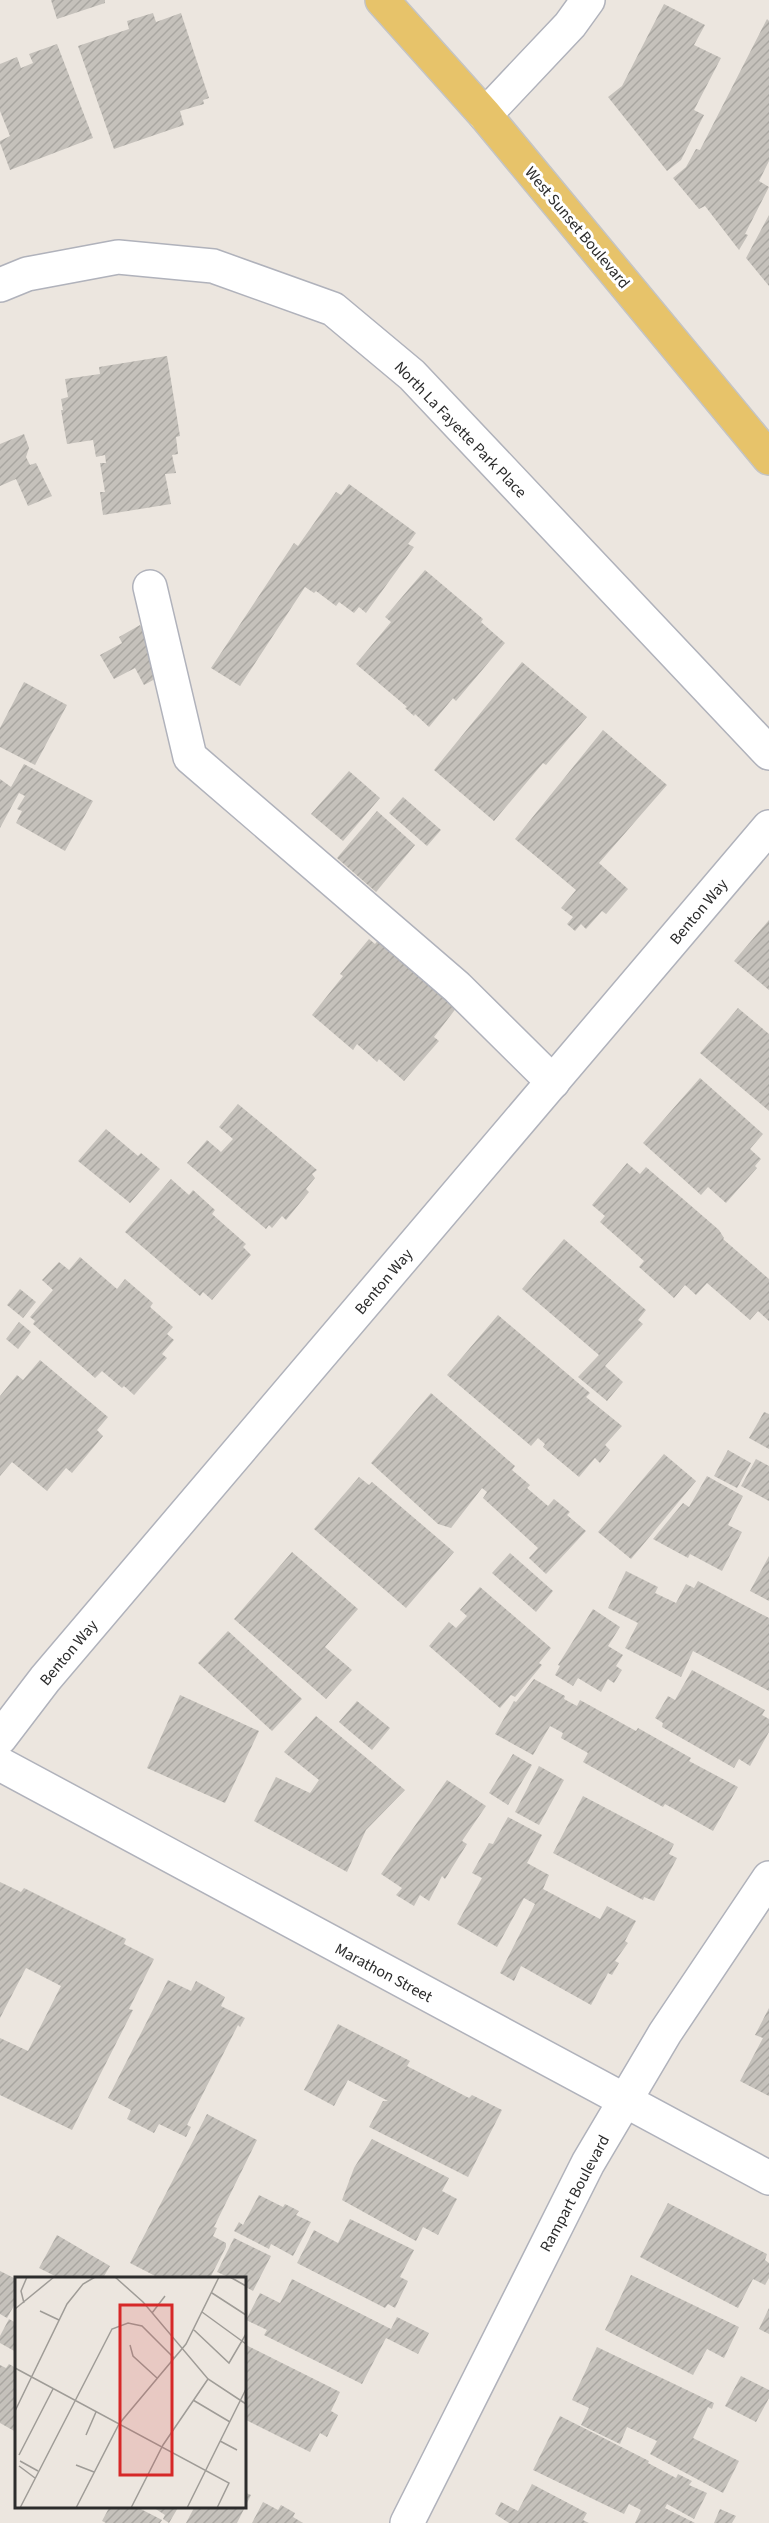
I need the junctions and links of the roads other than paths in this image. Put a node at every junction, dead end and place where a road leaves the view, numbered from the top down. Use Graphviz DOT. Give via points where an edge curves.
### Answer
graph roads {
  1 [pos="382,0"];
  2 [pos="588,0"];
  3 [pos="485,115"];
  4 [pos="0,285"];
  5 [pos="769,458"];
  6 [pos="150,587"];
  7 [pos="769,753"];
  8 [pos="769,827"];
  9 [pos="553,1082"];
  10 [pos="0,1738"];
  11 [pos="0,1764"];
  12 [pos="769,1878"];
  13 [pos="624,2102"];
  14 [pos="769,2178"];
  15 [pos="407,2523"];
  1 -- 3 [label="main road, West Sunset Boulevard"];
  2 -- 3 [label="street" via="570,25"];
  3 -- 5 [label="main road, West Sunset Boulevard"];
  4 -- 7 [label="street, North La Fayette Park Place" via="27,274 118,257 213,266 333,309 412,375"];
  6 -- 9 [label="street" via="190,757 457,987"];
  8 -- 9 [label="street, Benton Way"];
  9 -- 10 [label="street, Benton Way" via="52,1670"];
  11 -- 13 [label="street, Marathon Street"];
  12 -- 13 [label="street, Rampart Boulevard" via="665,2033"];
  13 -- 14 [label="street, Marathon Street"];
  13 -- 15 [label="street, Rampart Boulevard" via="588,2163"];
}
